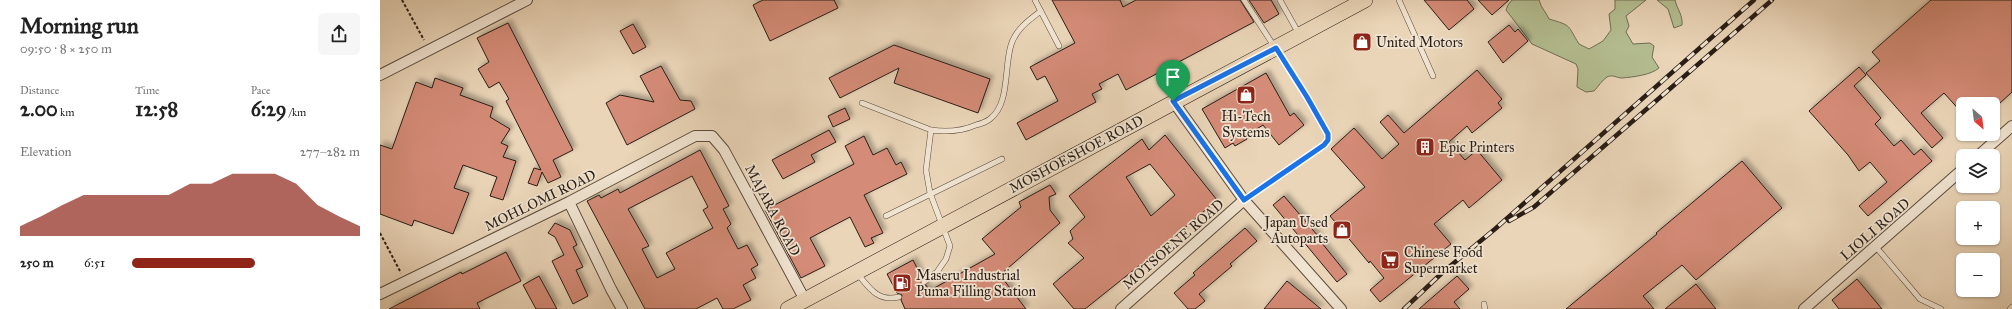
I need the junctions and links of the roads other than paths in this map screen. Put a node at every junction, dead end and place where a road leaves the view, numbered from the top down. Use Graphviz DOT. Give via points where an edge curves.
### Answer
graph roads {
  1 [pos="527,0"];
  2 [pos="1035,0"];
  3 [pos="1244,0"];
  4 [pos="1280,0"];
  5 [pos="1365,0"];
  6 [pos="1399,0"];
  7 [pos="1041,11"];
  8 [pos="1300,35"];
  9 [pos="1060,46"];
  10 [pos="1276,48"];
  11 [pos="380,76"];
  12 [pos="1433,76"];
  13 [pos="1173,101"];
  14 [pos="862,103"];
  15 [pos="2012,126"];
  16 [pos="931,130"];
  17 [pos="712,136"];
  18 [pos="1986,149"];
  19 [pos="1002,159"];
  20 [pos="1956,175"];
  21 [pos="930,193"];
  22 [pos="1244,200"];
  23 [pos="570,202"];
  24 [pos="886,216"];
  25 [pos="942,226"];
  26 [pos="1876,247"];
  27 [pos="856,272"];
  28 [pos="924,282"];
  29 [pos="380,294"];
  30 [pos="899,297"];
  31 [pos="805,300"];
  32 [pos="2012,307"];
  33 [pos="622,309"];
  34 [pos="788,309"];
  35 [pos="1121,309"];
  36 [pos="1341,309"];
  37 [pos="1804,309"];
  38 [pos="1940,309"];
  39 [pos="2010,309"];
  1 -- 11 [label="street"];
  2 -- 7 [label="lane"];
  3 -- 10 [label="lane"];
  4 -- 8 [label="lane"];
  5 -- 8 [label="main road, MOSHOESHOE ROAD"];
  6 -- 12 [label="lane"];
  7 -- 9 [label="lane"];
  7 -- 16 [label="lane" via="1021,27 1011,44 1002,98 997,112 989,120 968,128"];
  8 -- 10 [label="main road, MOSHOESHOE ROAD"];
  10 -- 13 [label="main road, MOSHOESHOE ROAD"];
  10 -- 22 [label="lane" via="1328,134 1328,140"];
  13 -- 22 [label="street"];
  13 -- 25 [label="main road, MOSHOESHOE ROAD"];
  14 -- 16 [label="lane"];
  15 -- 18 [label="street"];
  16 -- 21 [label="lane" via="926,170"];
  17 -- 23 [label="street, MOHLOMI ROAD" via="695,136"];
  17 -- 31 [label="street, MAJARA ROAD" via="724,150"];
  19 -- 21 [label="lane"];
  20 -- 26 [label="street, LIOLI ROAD"];
  21 -- 24 [label="lane"];
  21 -- 25 [label="lane"];
  22 -- 35 [label="street, MOTSOENE ROAD"];
  22 -- 36 [label="street"];
  23 -- 29 [label="street, MOHLOMI ROAD"];
  23 -- 33 [label="street"];
  25 -- 27 [label="main road, MOSHOESHOE ROAD"];
  25 -- 28 [label="lane" via="950,246 946,259"];
  26 -- 37 [label="street, LIOLI ROAD"];
  26 -- 38 [label="lane" via="1920,299"];
  27 -- 30 [label="lane" via="878,295 888,299"];
  27 -- 31 [label="main road, MOSHOESHOE ROAD"];
  31 -- 34 [label="main road, MOSHOESHOE ROAD"];
  32 -- 39 [label="lane"];
}
